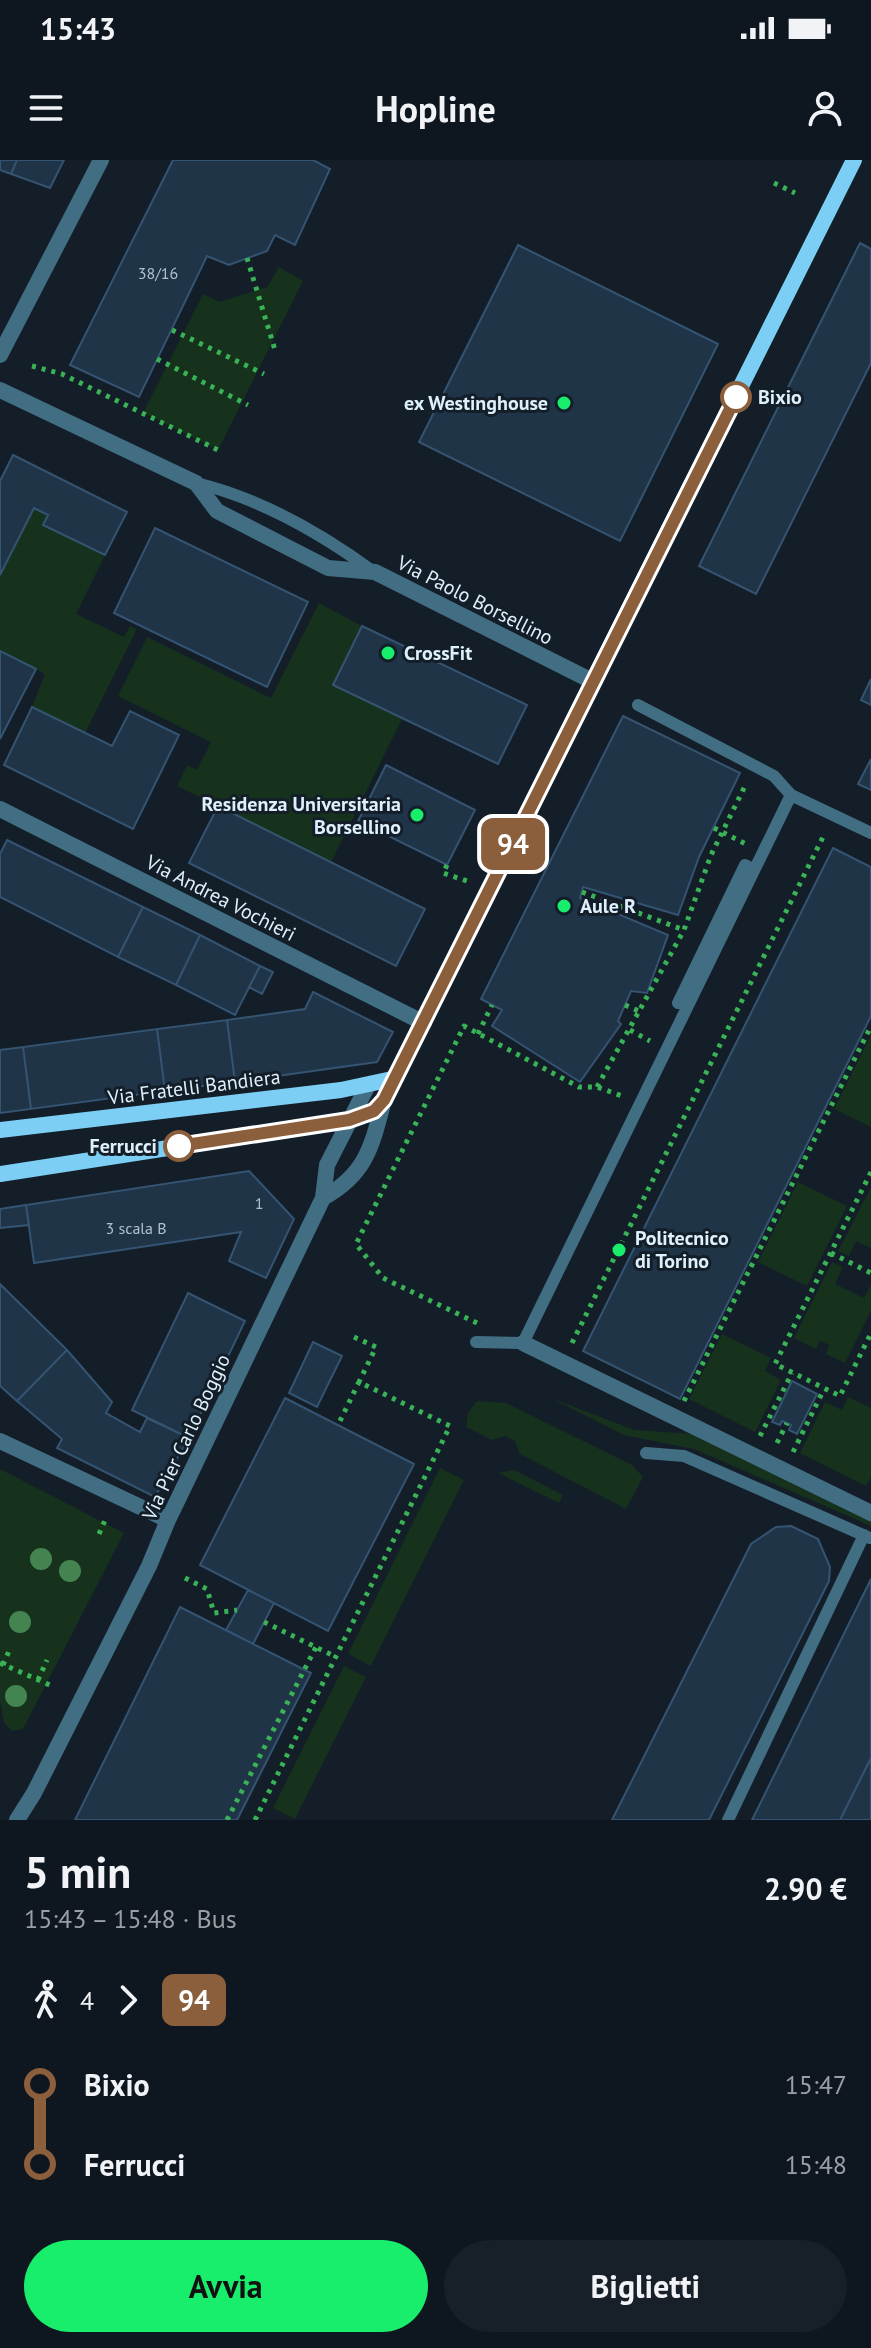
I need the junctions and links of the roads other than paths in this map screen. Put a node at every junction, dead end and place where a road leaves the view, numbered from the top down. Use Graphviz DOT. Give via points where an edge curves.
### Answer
graph roads {
  1 [pos="101,160"];
  2 [pos="854,160"];
  3 [pos="0,355"];
  4 [pos="0,390"];
  5 [pos="196,483"];
  6 [pos="375,572"];
  7 [pos="594,682"];
  8 [pos="638,705"];
  9 [pos="791,795"];
  10 [pos="0,809"];
  11 [pos="871,833"];
  12 [pos="754,870"];
  13 [pos="678,1003"];
  14 [pos="424,1023"];
  15 [pos="392,1079"];
  16 [pos="368,1085"];
  17 [pos="384,1100"];
  18 [pos="349,1120"];
  19 [pos="0,1130"];
  20 [pos="0,1174"];
  21 [pos="323,1198"];
  22 [pos="476,1342"];
  23 [pos="523,1343"];
  24 [pos="0,1441"];
  25 [pos="646,1453"];
  26 [pos="871,1513"];
  27 [pos="168,1520"];
  28 [pos="868,1537"];
  29 [pos="17,1820"];
  30 [pos="728,1820"];
  1 -- 3 [label="street"];
  2 -- 7 [label="street"];
  4 -- 5 [label="street, Via Paolo Borsellino"];
  5 -- 6 [label="lane" via="229,491 342,548"];
  5 -- 6 [label="street, Via Paolo Borsellino" via="217,511 328,568"];
  6 -- 7 [label="street, Via Paolo Borsellino"];
  7 -- 14 [label="street"];
  8 -- 9 [label="lane" via="774,776"];
  9 -- 11 [label="lane"];
  9 -- 12 [label="lane"];
  10 -- 14 [label="street, Via Andrea Vochieri"];
  12 -- 13 [label="lane" via="745,865"];
  12 -- 23 [label="lane"];
  14 -- 15 [label="street"];
  15 -- 16 [label="street, Via Fratelli Bandiera"];
  15 -- 17 [label="street, Via Pier Carlo Boggio"];
  16 -- 18 [label="street"];
  16 -- 19 [label="street, Via Fratelli Bandiera"];
  17 -- 18 [label="street" via="374,1111"];
  17 -- 21 [label="street, Via Pier Carlo Boggio" via="360,1168 348,1185"];
  18 -- 20 [label="street"];
  18 -- 21 [label="street" via="327,1165"];
  21 -- 27 [label="street, Via Pier Carlo Boggio"];
  22 -- 23 [label="lane"];
  23 -- 26 [label="street"];
  24 -- 27 [label="street"];
  25 -- 28 [label="lane" via="684,1456"];
  27 -- 29 [label="street, Via Pier Carlo Boggio"];
  28 -- 30 [label="lane"];
}
